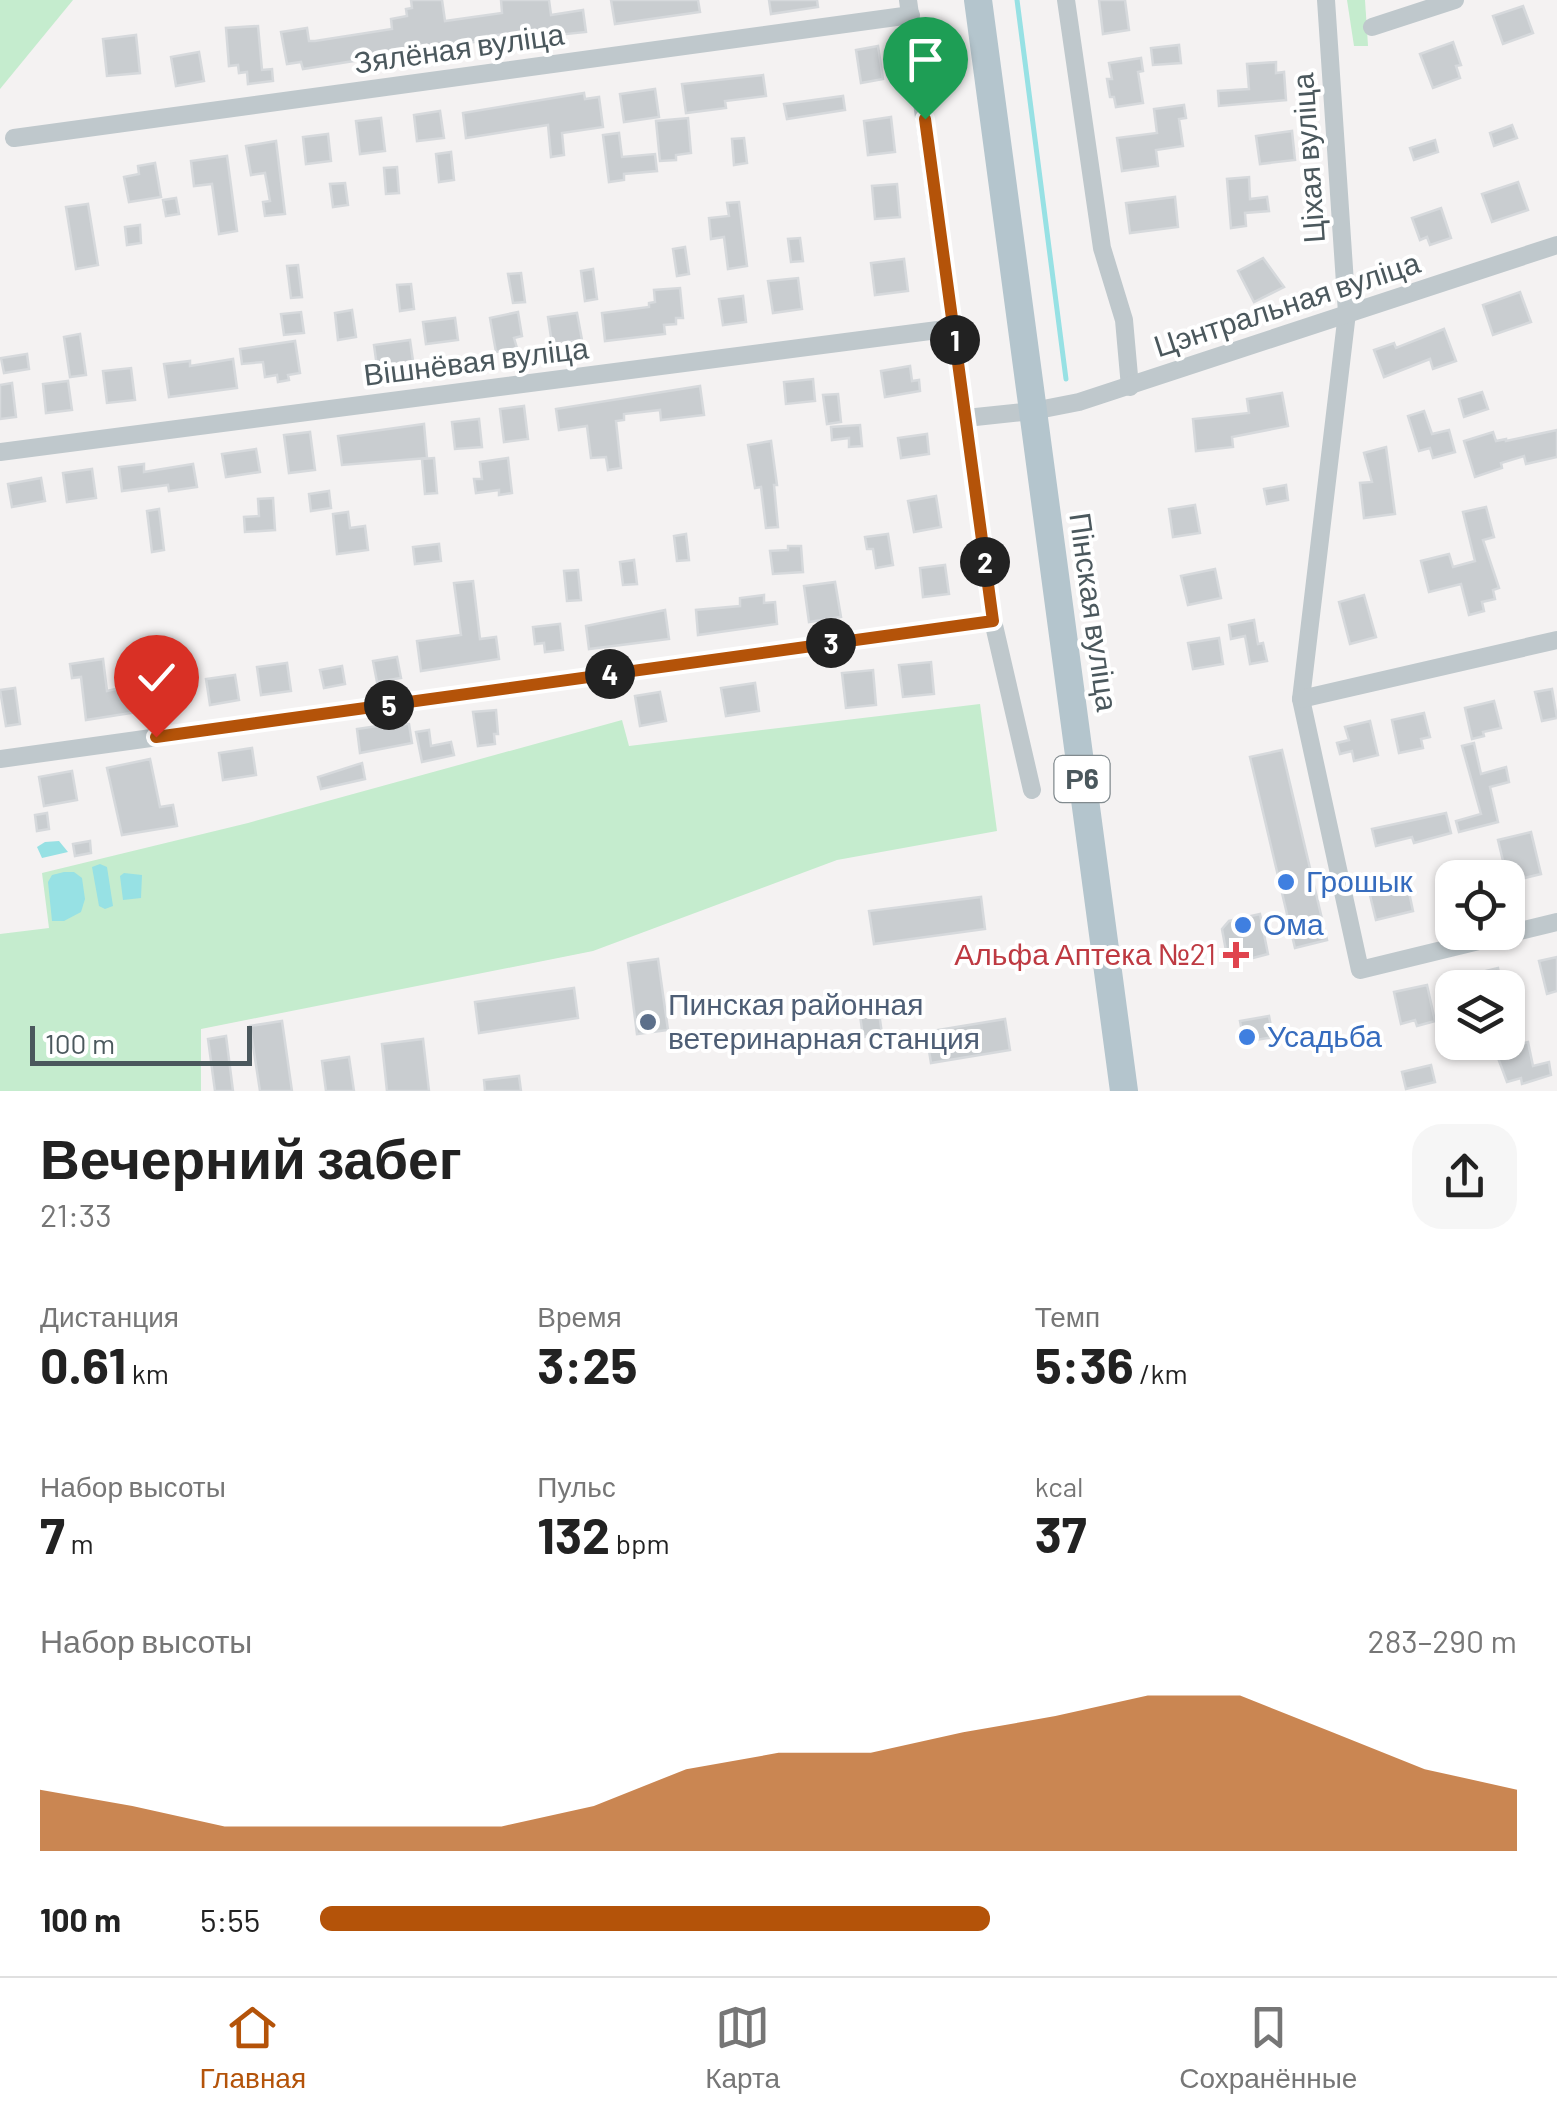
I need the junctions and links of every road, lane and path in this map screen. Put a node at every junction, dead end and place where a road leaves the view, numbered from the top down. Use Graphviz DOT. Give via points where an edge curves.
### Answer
graph roads {
  1 [pos="978,0"];
  2 [pos="1066,0"];
  3 [pos="1326,0"];
  4 [pos="1455,0"];
  5 [pos="909,7"];
  6 [pos="1372,27"];
  7 [pos="14,138"];
  8 [pos="1557,245"];
  9 [pos="1347,313"];
  10 [pos="953,328"];
  11 [pos="1130,387"];
  12 [pos="1033,411"];
  13 [pos="966,418"];
  14 [pos="3,452"];
  15 [pos="993,621"];
  16 [pos="1557,640"];
  17 [pos="1300,698"];
  18 [pos="8,758"];
  19 [pos="1032,790"];
  20 [pos="1557,922"];
  21 [pos="1124,1091"];
  1 -- 12 [label="main road, Пінская вуліца / Р6"];
  2 -- 11 [label="street" via="1102,248 1124,320"];
  3 -- 9 [label="street, Ціхая вуліца"];
  4 -- 6 [label="street"];
  5 -- 7 [label="street, Зялёная вуліца"];
  5 -- 10 [label="street"];
  8 -- 9 [label="street, Цэнтральная вуліца"];
  9 -- 11 [label="street, Цэнтральная вуліца"];
  9 -- 17 [label="street, Ціхая вуліца"];
  10 -- 13 [label="street"];
  10 -- 14 [label="street, Вішнёвая вуліца"];
  11 -- 12 [label="street, Цэнтральная вуліца"];
  12 -- 13 [label="street, Цэнтральная вуліца"];
  12 -- 21 [label="main road, Пінская вуліца / Р6"];
  13 -- 15 [label="street"];
  15 -- 18 [label="street"];
  15 -- 19 [label="street"];
  16 -- 17 [label="street"];
  17 -- 20 [label="street, Ціхая вуліца" via="1360,970"];
}
